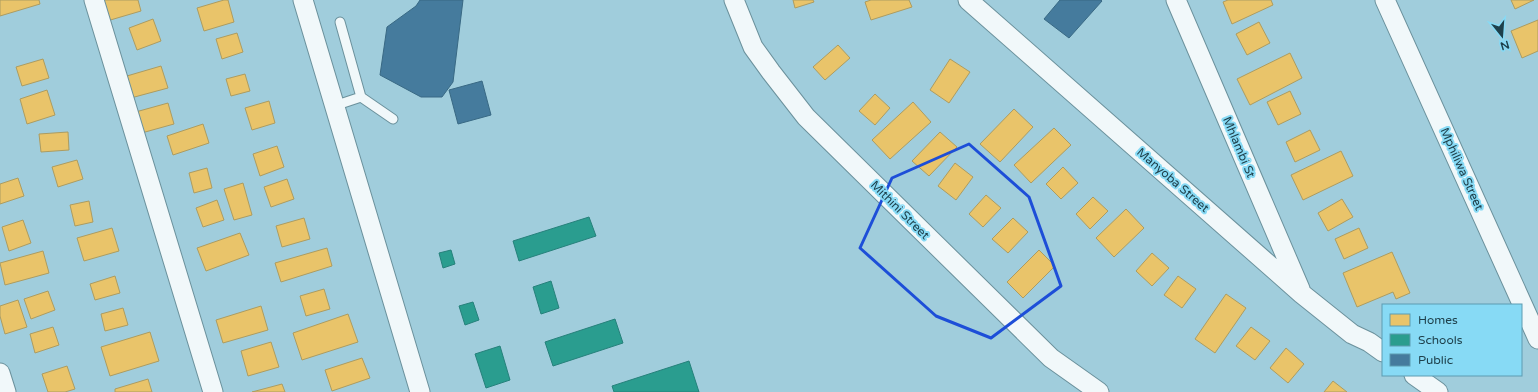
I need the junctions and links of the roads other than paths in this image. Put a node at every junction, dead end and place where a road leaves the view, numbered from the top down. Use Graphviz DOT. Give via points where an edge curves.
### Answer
graph roads {
  1 [pos="94,0"];
  2 [pos="303,0"];
  3 [pos="734,0"];
  4 [pos="968,0"];
  5 [pos="1176,0"];
  6 [pos="1385,0"];
  7 [pos="340,22"];
  8 [pos="361,97"];
  9 [pos="334,106"];
  10 [pos="393,119"];
  11 [pos="1302,294"];
  12 [pos="1538,339"];
  13 [pos="1382,351"];
  14 [pos="0,373"];
  15 [pos="1415,376"];
  16 [pos="6,392"];
  17 [pos="213,392"];
  18 [pos="420,392"];
  19 [pos="1099,392"];
  20 [pos="1438,392"];
  1 -- 17 [label="street"];
  2 -- 9 [label="street"];
  3 -- 19 [label="street, Mithini Street" via="753,47 806,117 1051,358"];
  4 -- 11 [label="street, Manyoba Street"];
  5 -- 11 [label="street, Mhlambi St"];
  6 -- 12 [label="street, Mphiliwa Street"];
  7 -- 8 [label="lane"];
  8 -- 9 [label="lane"];
  8 -- 10 [label="lane"];
  9 -- 18 [label="street"];
  11 -- 13 [label="street, Manyoba Street" via="1352,334"];
  14 -- 16 [label="street"];
  15 -- 20 [label="street"];
}
